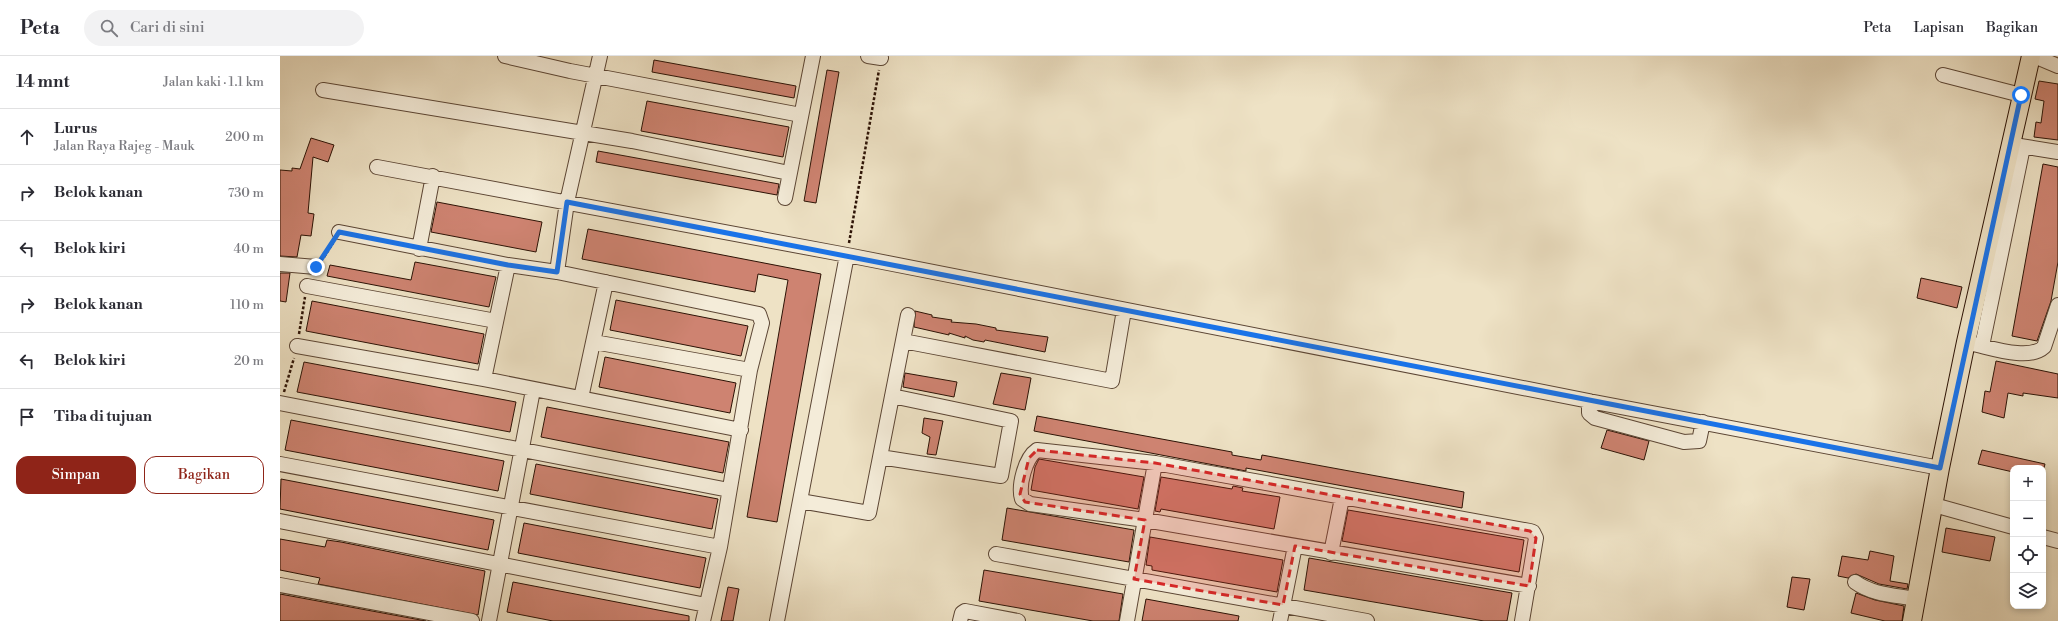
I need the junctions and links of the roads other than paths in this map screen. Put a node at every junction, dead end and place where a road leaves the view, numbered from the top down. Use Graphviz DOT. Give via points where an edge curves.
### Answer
graph roads {
  1 [pos="505,56"];
  2 [pos="600,56"];
  3 [pos="813,56"];
  4 [pos="2031,56"];
  5 [pos="2034,56"];
  6 [pos="2058,66"];
  7 [pos="1943,75"];
  8 [pos="596,76"];
  9 [pos="323,90"];
  10 [pos="2021,95"];
  11 [pos="801,115"];
  12 [pos="583,135"];
  13 [pos="2016,146"];
  14 [pos="2058,152"];
  15 [pos="377,167"];
  16 [pos="789,173"];
  17 [pos="433,176"];
  18 [pos="786,198"];
  19 [pos="567,202"];
  20 [pos="339,232"];
  21 [pos="419,249"];
  22 [pos="847,255"];
  23 [pos="280,264"];
  24 [pos="508,265"];
  25 [pos="316,267"];
  26 [pos="557,272"];
  27 [pos="606,282"];
  28 [pos="307,286"];
  29 [pos="2058,305"];
  30 [pos="1124,310"];
  31 [pos="908,315"];
  32 [pos="496,322"];
  33 [pos="594,342"];
  34 [pos="903,342"];
  35 [pos="1974,344"];
  36 [pos="297,346"];
  37 [pos="750,370"];
  38 [pos="484,379"];
  39 [pos="533,390"];
  40 [pos="892,396"];
  41 [pos="581,398"];
  42 [pos="1589,401"];
  43 [pos="280,403"];
  44 [pos="1703,422"];
  45 [pos="741,430"];
  46 [pos="522,448"];
  47 [pos="880,457"];
  48 [pos="1155,463"];
  49 [pos="280,464"];
  50 [pos="1940,468"];
  51 [pos="729,490"];
  52 [pos="1342,498"];
  53 [pos="800,501"];
  54 [pos="1934,505"];
  55 [pos="510,507"];
  56 [pos="1144,520"];
  57 [pos="280,521"];
  58 [pos="2010,526"];
  59 [pos="2046,538"];
  60 [pos="2058,542"];
  61 [pos="1295,546"];
  62 [pos="720,547"];
  63 [pos="1331,553"];
  64 [pos="996,554"];
  65 [pos="499,566"];
  66 [pos="1134,579"];
  67 [pos="1855,582"];
  68 [pos="280,585"];
  69 [pos="1529,586"];
  70 [pos="1916,599"];
  71 [pos="706,605"];
  72 [pos="1283,605"];
  73 [pos="440,618"];
  74 [pos="472,621"];
  75 [pos="489,621"];
  76 [pos="703,621"];
  77 [pos="777,621"];
  78 [pos="960,621"];
  79 [pos="1018,621"];
  80 [pos="1127,621"];
  81 [pos="1280,621"];
  82 [pos="1367,621"];
  83 [pos="1522,621"];
  84 [pos="1912,621"];
  1 -- 8 [label="street"];
  2 -- 8 [label="street"];
  3 -- 11 [label="street"];
  4 -- 10 [label="main road"];
  5 -- 6 [label="street"];
  7 -- 10 [label="street"];
  8 -- 11 [label="street"];
  8 -- 12 [label="street"];
  9 -- 12 [label="street"];
  10 -- 13 [label="main road"];
  11 -- 16 [label="street"];
  12 -- 16 [label="street" via="632,141"];
  12 -- 19 [label="street"];
  13 -- 14 [label="street"];
  13 -- 35 [label="main road"];
  15 -- 17 [label="street"];
  16 -- 18 [label="street"];
  17 -- 19 [label="street"];
  17 -- 21 [label="street"];
  19 -- 22 [label="street"];
  19 -- 26 [label="street"];
  20 -- 21 [label="street"];
  21 -- 24 [label="street"];
  22 -- 30 [label="street"];
  22 -- 53 [label="street"];
  23 -- 25 [label="street"];
  24 -- 26 [label="street"];
  24 -- 32 [label="street"];
  26 -- 27 [label="street"];
  27 -- 33 [label="street"];
  27 -- 37 [label="street" via="759,314 762,323"];
  28 -- 32 [label="street"];
  29 -- 35 [label="street" via="2044,347 2039,351 2025,354"];
  30 -- 34 [label="street" via="1112,381"];
  30 -- 42 [label="street"];
  31 -- 34 [label="street"];
  32 -- 38 [label="street"];
  33 -- 37 [label="street"];
  33 -- 41 [label="street"];
  34 -- 40 [label="street"];
  35 -- 50 [label="main road"];
  36 -- 38 [label="street"];
  37 -- 45 [label="street"];
  38 -- 39 [label="street"];
  39 -- 41 [label="street"];
  39 -- 46 [label="street"];
  40 -- 47 [label="street"];
  40 -- 47 [label="street" via="1011,421 1001,476"];
  41 -- 45 [label="street"];
  42 -- 44 [label="street"];
  42 -- 44 [label="street" via="1589,413 1595,418 1684,442 1699,441"];
  43 -- 46 [label="street"];
  44 -- 50 [label="street"];
  45 -- 51 [label="street"];
  46 -- 51 [label="street"];
  46 -- 55 [label="street"];
  47 -- 53 [label="street" via="869,513"];
  48 -- 52 [label="street"];
  48 -- 56 [label="street"];
  48 -- 56 [label="street" via="1037,450 1029,458 1024,471 1020,494 1025,502"];
  49 -- 55 [label="street"];
  50 -- 54 [label="main road"];
  51 -- 62 [label="street"];
  52 -- 63 [label="street"];
  52 -- 69 [label="street" via="1533,532 1536,538"];
  53 -- 77 [label="street"];
  54 -- 58 [label="street"];
  54 -- 70 [label="main road"];
  55 -- 62 [label="street"];
  55 -- 65 [label="street"];
  56 -- 61 [label="street"];
  56 -- 66 [label="street"];
  57 -- 65 [label="street"];
  59 -- 60 [label="street"];
  61 -- 63 [label="street"];
  61 -- 72 [label="street"];
  62 -- 71 [label="street"];
  63 -- 69 [label="street"];
  64 -- 66 [label="street"];
  65 -- 71 [label="street"];
  65 -- 75 [label="street"];
  66 -- 72 [label="street"];
  66 -- 80 [label="street"];
  67 -- 70 [label="street" via="1864,589 1877,593"];
  68 -- 73 [label="street"];
  69 -- 83 [label="street"];
  70 -- 84 [label="main road"];
  71 -- 76 [label="street"];
  72 -- 81 [label="street"];
  72 -- 82 [label="street"];
  73 -- 74 [label="street"];
  78 -- 79 [label="street" via="965,611"];
}
